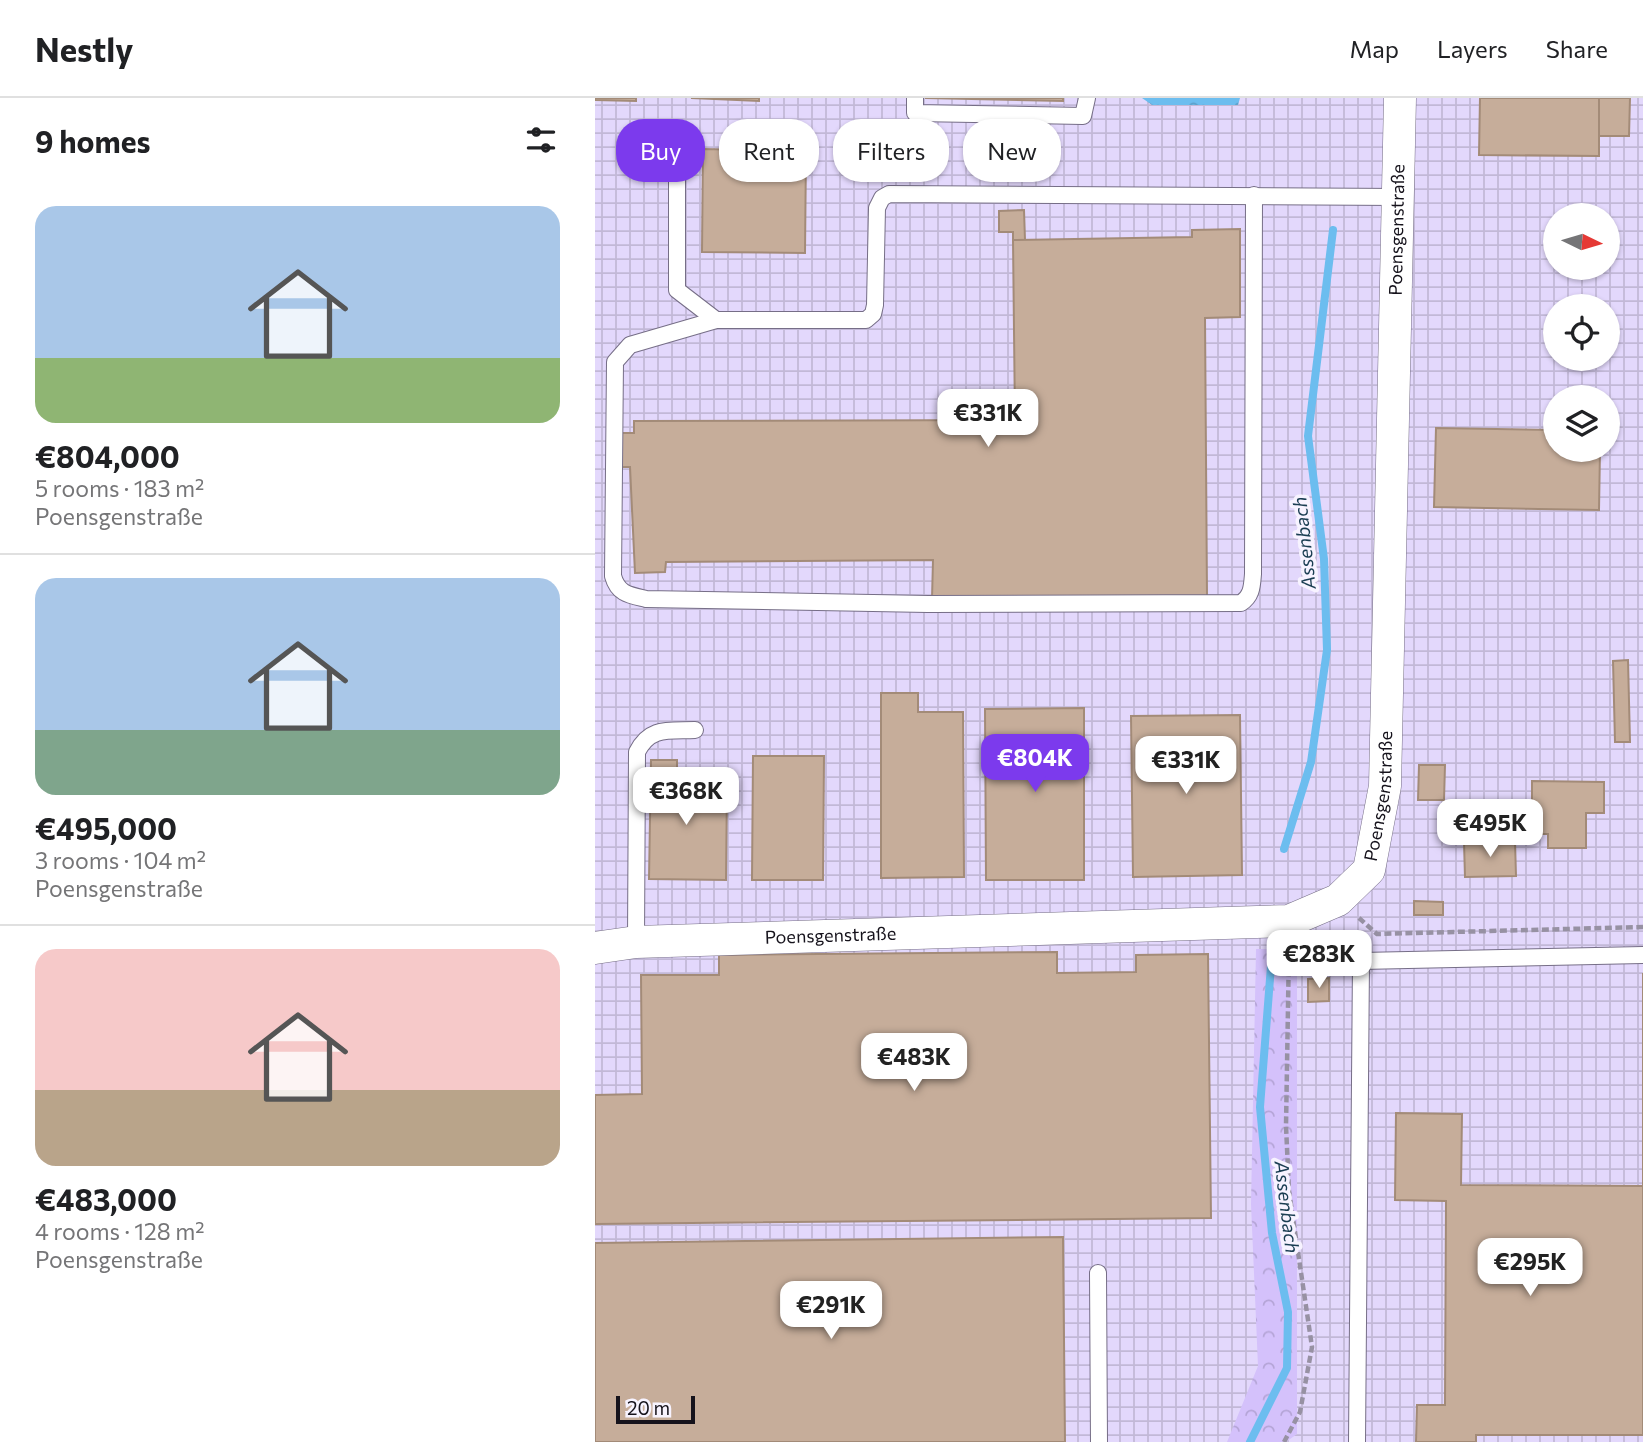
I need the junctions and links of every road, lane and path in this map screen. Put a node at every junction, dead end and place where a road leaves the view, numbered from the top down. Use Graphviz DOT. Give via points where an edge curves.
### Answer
graph roads {
  1 [pos="915,98"];
  2 [pos="1087,98"];
  3 [pos="1401,98"];
  4 [pos="677,182"];
  5 [pos="1254,195"];
  6 [pos="1399,197"];
  7 [pos="716,320"];
  8 [pos="695,730"];
  9 [pos="1338,900"];
  10 [pos="1289,921"];
  11 [pos="595,927"];
  12 [pos="1643,927"];
  13 [pos="636,942"];
  14 [pos="595,948"];
  15 [pos="1643,955"];
  16 [pos="595,971"];
  17 [pos="1098,1273"];
  18 [pos="1099,1442"];
  19 [pos="1284,1442"];
  20 [pos="1357,1442"];
  1 -- 2 [label="lane" via="915,113 1083,116"];
  3 -- 6 [label="street, Poensgenstraße"];
  4 -- 7 [label="lane" via="677,290"];
  5 -- 6 [label="lane"];
  5 -- 7 [label="lane" via="889,194 877,208 875,305 866,320"];
  5 -- 7 [label="lane" via="1253,574 1251,592 1241,603 927,604 626,595 616,587 613,576 615,362 630,345"];
  6 -- 9 [label="street, Poensgenstraße" via="1385,786 1369,870"];
  8 -- 13 [label="lane" via="652,733 637,752"];
  9 -- 10 [label="street, Poensgenstraße"];
  9 -- 12 [label="path" via="1377,934"];
  10 -- 13 [label="street, Poensgenstraße"];
  10 -- 19 [label="path" via="1289,1191 1312,1347 1300,1412"];
  11 -- 13 [label="street"];
  13 -- 14 [label="street, Poensgenstraße"];
  13 -- 16 [label="street"];
  15 -- 20 [label="lane" via="1361,961"];
  17 -- 18 [label="lane"];
}
